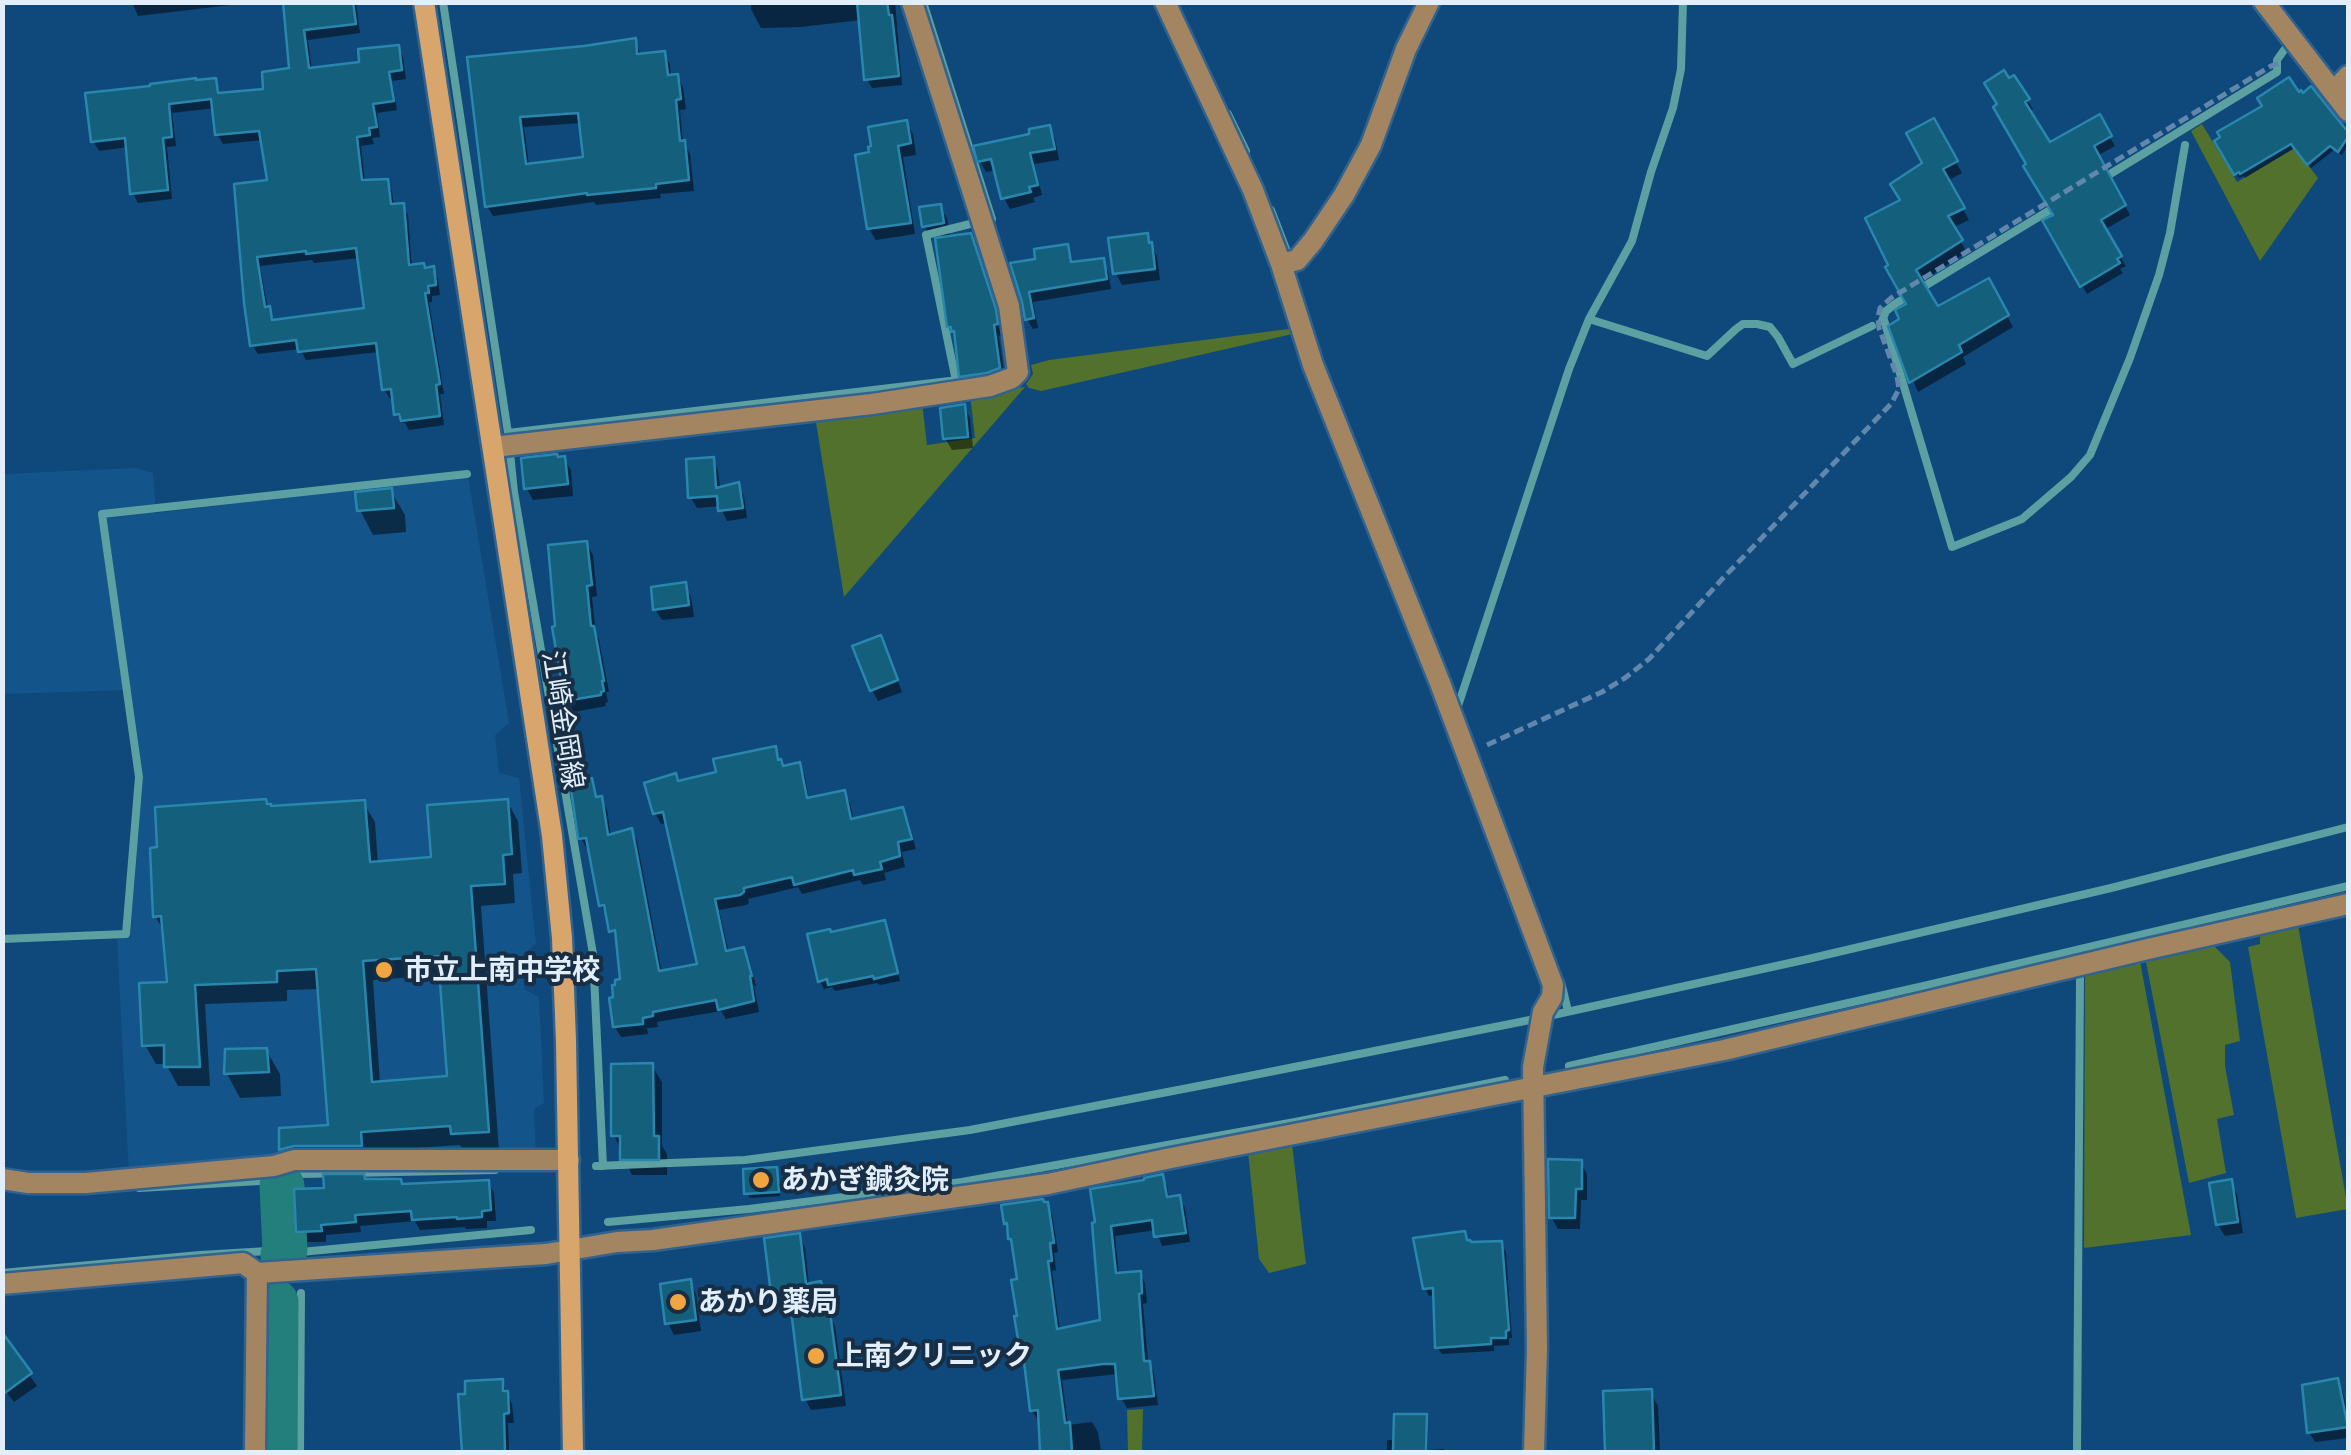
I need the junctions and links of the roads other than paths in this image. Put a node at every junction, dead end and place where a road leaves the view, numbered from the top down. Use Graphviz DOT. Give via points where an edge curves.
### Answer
graph roads {
  1 [pos="424,2"];
  2 [pos="912,2"];
  3 [pos="1165,2"];
  4 [pos="1429,2"];
  5 [pos="2264,2"];
  6 [pos="2341,84"];
  7 [pos="2348,110"];
  8 [pos="1289,262"];
  9 [pos="503,445"];
  10 [pos="2348,904"];
  11 [pos="1533,1087"];
  12 [pos="568,1160"];
  13 [pos="2,1178"];
  14 [pos="570,1250"];
  15 [pos="257,1273"];
  16 [pos="2,1284"];
  17 [pos="255,1452"];
  18 [pos="573,1452"];
  19 [pos="1534,1452"];
  1 -- 9 [label="main road, 江崎金岡線"];
  2 -- 9 [label="street" via="1009,306 1018,372 990,386 872,404"];
  3 -- 8 [label="street"];
  4 -- 8 [label="street" via="1372,145 1313,242"];
  5 -- 6 [label="street"];
  6 -- 7 [label="street"];
  8 -- 11 [label="street" via="1314,365 1552,985"];
  9 -- 12 [label="main road, 江崎金岡線" via="562,938"];
  10 -- 11 [label="street" via="1724,1050"];
  11 -- 14 [label="street" via="1048,1184"];
  11 -- 19 [label="street"];
  12 -- 13 [label="street" via="294,1160 86,1184"];
  12 -- 14 [label="main road, 江崎金岡線"];
  14 -- 15 [label="street"];
  14 -- 18 [label="main road, 江崎金岡線"];
  15 -- 16 [label="street" via="243,1263"];
  15 -- 17 [label="street"];
}
